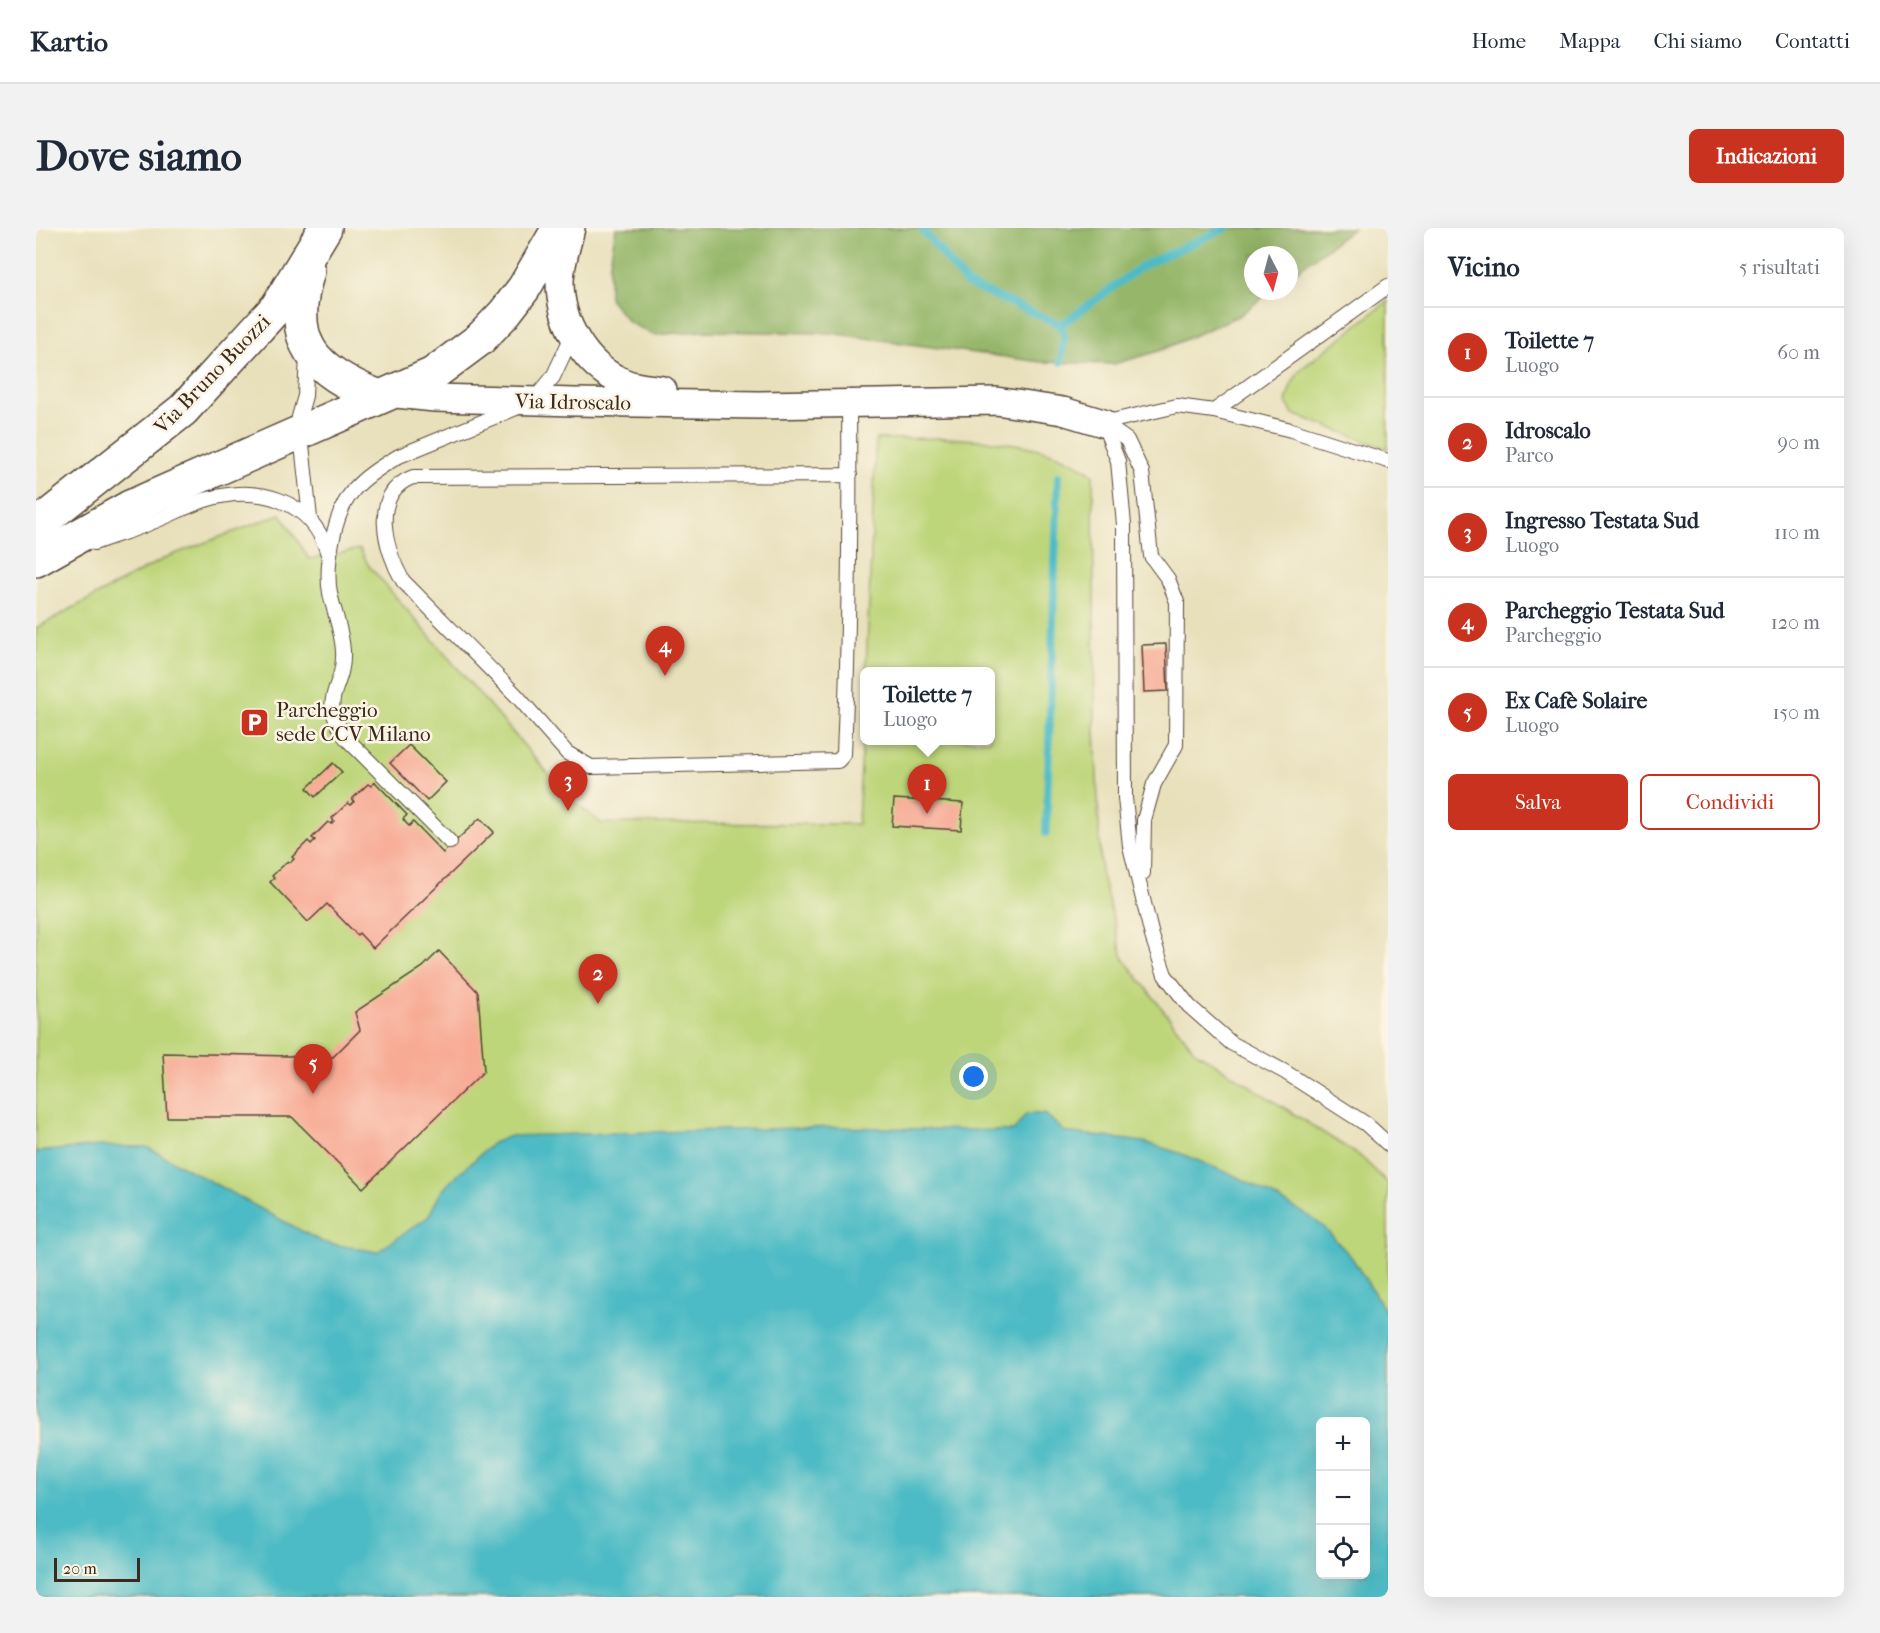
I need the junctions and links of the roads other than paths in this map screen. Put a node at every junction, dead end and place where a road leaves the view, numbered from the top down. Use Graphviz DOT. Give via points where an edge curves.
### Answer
graph roads {
  1 [pos="559,228"];
  2 [pos="571,228"];
  3 [pos="320,239"];
  4 [pos="1388,286"];
  5 [pos="573,334"];
  6 [pos="307,348"];
  7 [pos="382,395"];
  8 [pos="533,400"];
  9 [pos="849,402"];
  10 [pos="759,405"];
  11 [pos="1215,411"];
  12 [pos="1103,423"];
  13 [pos="299,431"];
  14 [pos="1388,461"];
  15 [pos="850,475"];
  16 [pos="310,518"];
  17 [pos="36,526"];
  18 [pos="329,556"];
  19 [pos="36,561"];
  20 [pos="450,842"];
  21 [pos="1143,894"];
  22 [pos="1388,1144"];
  1 -- 7 [label="main road" via="524,288 480,339 433,374"];
  2 -- 5 [label="street, Via Idroscalo" via="560,282"];
  3 -- 6 [label="main road" via="300,298"];
  3 -- 17 [label="main road, Via Bruno Buozzi" via="277,307 183,410"];
  4 -- 11 [label="lane"];
  5 -- 8 [label="lane" via="553,378"];
  5 -- 10 [label="street, Via Idroscalo" via="596,366 623,382"];
  6 -- 7 [label="main road" via="337,379"];
  6 -- 13 [label="lane"];
  7 -- 8 [label="street, Via Idroscalo"];
  7 -- 13 [label="main road"];
  8 -- 10 [label="street, Via Idroscalo"];
  8 -- 18 [label="lane" via="452,432 380,467 343,503"];
  9 -- 10 [label="street, Via Idroscalo"];
  9 -- 12 [label="street, Via Idroscalo" via="996,401 1063,411"];
  9 -- 15 [label="lane"];
  11 -- 12 [label="lane" via="1177,406"];
  11 -- 14 [label="lane"];
  12 -- 21 [label="lane" via="1118,461 1124,525 1125,798 1130,846"];
  12 -- 21 [label="lane" via="1127,440 1142,472 1151,556 1168,579 1177,602 1176,744 1154,784 1144,820"];
  13 -- 16 [label="lane"];
  13 -- 19 [label="main road" via="130,507"];
  15 -- 15 [label="lane" via="413,477 396,486 389,498 384,527 393,563 403,581 517,696 567,753 591,767 838,761 843,758 845,743"];
  16 -- 18 [label="lane"];
  16 -- 19 [label="lane" via="275,498 221,496"];
  18 -- 20 [label="lane" via="329,590 343,648 331,703 334,721 346,738"];
  21 -- 22 [label="lane" via="1165,975 1190,1006 1231,1042 1366,1124"];
}
